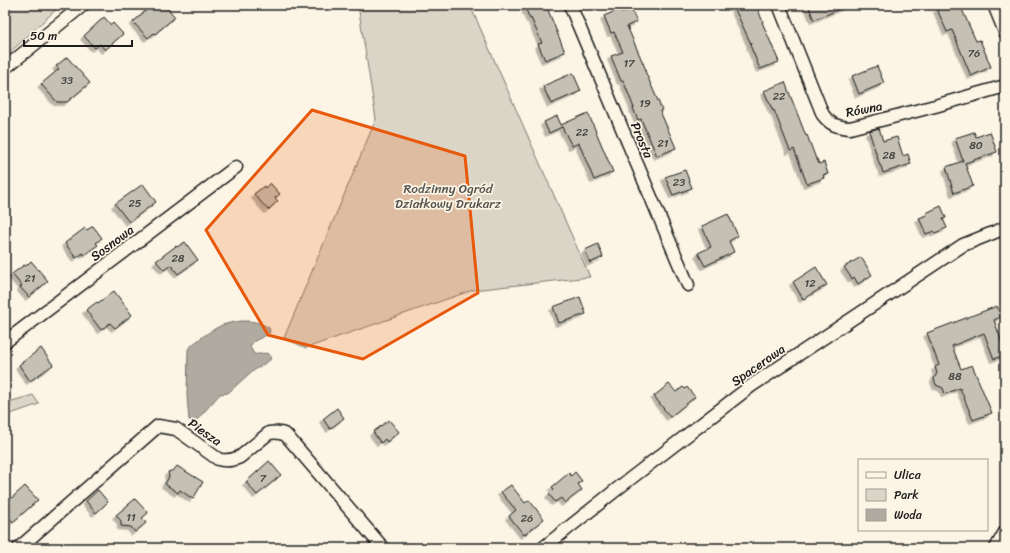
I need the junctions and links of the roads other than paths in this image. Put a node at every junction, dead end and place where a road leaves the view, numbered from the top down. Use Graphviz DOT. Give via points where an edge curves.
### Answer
graph roads {
  1 [pos="83,5"];
  2 [pos="570,5"];
  3 [pos="779,5"];
  4 [pos="994,5"];
  5 [pos="1005,32"];
  6 [pos="5,68"];
  7 [pos="1005,86"];
  8 [pos="236,167"];
  9 [pos="1005,228"];
  10 [pos="688,285"];
  11 [pos="5,342"];
  12 [pos="1005,532"];
  13 [pos="19,548"];
  14 [pos="383,548"];
  15 [pos="543,548"];
  16 [pos="996,548"];
  1 -- 6 [label="street"];
  2 -- 10 [label="street, Prosta"];
  3 -- 7 [label="street, Równa" via="822,115 839,127 850,128"];
  4 -- 5 [label="street"];
  8 -- 11 [label="street, Sosnowa"];
  9 -- 15 [label="street, Spacerowa" via="963,245 750,386"];
  12 -- 16 [label="street"];
  13 -- 14 [label="street, Piesza" via="158,426 176,429 223,461 240,457 269,434 281,432"];
}
